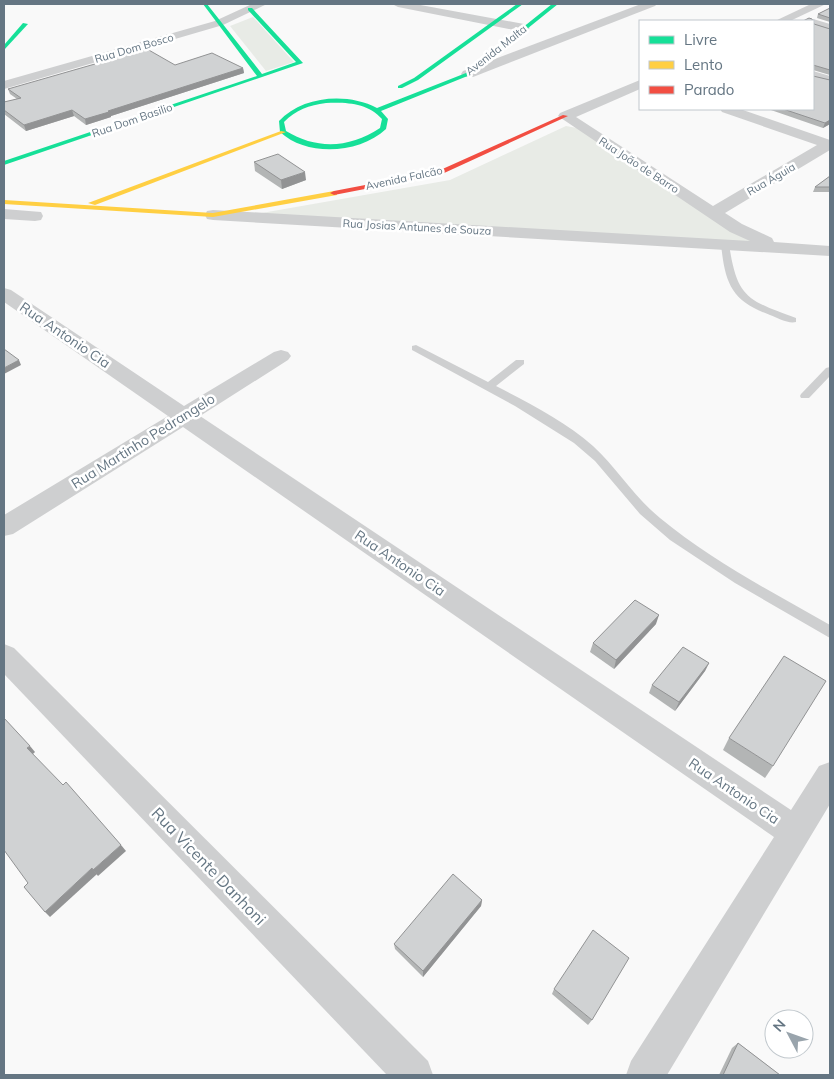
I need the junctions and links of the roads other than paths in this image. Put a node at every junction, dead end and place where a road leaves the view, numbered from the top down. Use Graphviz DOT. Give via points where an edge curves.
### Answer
graph roads {
  1 [pos="205,4"];
  2 [pos="261,4"];
  3 [pos="398,4"];
  4 [pos="520,4"];
  5 [pos="555,4"];
  6 [pos="651,4"];
  7 [pos="820,4"];
  8 [pos="250,9"];
  9 [pos="786,19"];
  10 [pos="493,23"];
  11 [pos="814,23"];
  12 [pos="25,24"];
  13 [pos="219,24"];
  14 [pos="524,28"];
  15 [pos="830,28"];
  16 [pos="4,48"];
  17 [pos="468,74"];
  18 [pos="814,74"];
  19 [pos="260,76"];
  20 [pos="830,80"];
  21 [pos="639,84"];
  22 [pos="4,85"];
  23 [pos="388,91"];
  24 [pos="370,97"];
  25 [pos="353,102"];
  26 [pos="377,110"];
  27 [pos="730,110"];
  28 [pos="564,116"];
  29 [pos="282,132"];
  30 [pos="830,145"];
  31 [pos="4,163"];
  32 [pos="150,198"];
  33 [pos="4,202"];
  34 [pos="82,207"];
  35 [pos="122,209"];
  36 [pos="713,213"];
  37 [pos="4,214"];
  38 [pos="213,215"];
  39 [pos="35,216"];
  40 [pos="725,244"];
  41 [pos="779,248"];
  42 [pos="830,251"];
  43 [pos="4,294"];
  44 [pos="792,320"];
  45 [pos="416,348"];
  46 [pos="281,356"];
  47 [pos="520,362"];
  48 [pos="830,370"];
  49 [pos="488,387"];
  50 [pos="805,396"];
  51 [pos="183,416"];
  52 [pos="4,527"];
  53 [pos="830,632"];
  54 [pos="4,656"];
  55 [pos="830,776"];
  56 [pos="795,832"];
  57 [pos="414,1075"];
  58 [pos="645,1075"];
  1 -- 13 [label="street"];
  2 -- 8 [label="street, Rua Dom Bosco"];
  3 -- 10 [label="street"];
  4 -- 10 [label="street, Avenida Malta"];
  5 -- 14 [label="street, Avenida Malta"];
  6 -- 17 [label="street"];
  7 -- 9 [label="street"];
  8 -- 13 [label="street, Rua Dom Bosco"];
  8 -- 19 [label="street, Rua Dom Basilio" via="300,63"];
  10 -- 14 [label="street"];
  10 -- 23 [label="street, Avenida Malta" via="416,79"];
  11 -- 15 [label="street"];
  12 -- 16 [label="street"];
  13 -- 19 [label="street"];
  13 -- 22 [label="street, Rua Dom Bosco"];
  14 -- 17 [label="street, Avenida Malta"];
  17 -- 26 [label="street, Avenida Malta"];
  18 -- 20 [label="street"];
  19 -- 31 [label="street, Rua Dom Basilio"];
  21 -- 28 [label="street, Avenida Falcão"];
  24 -- 25 [label="street"];
  25 -- 26 [label="street"];
  25 -- 29 [label="street" via="303,106 284,118"];
  26 -- 29 [label="street" via="385,119 383,129 363,141 330,146 294,143"];
  27 -- 30 [label="street"];
  28 -- 36 [label="street, Rua João de Barro"];
  28 -- 38 [label="street, Avenida Falcão" via="440,173"];
  29 -- 34 [label="street"];
  30 -- 36 [label="street, Rua Águia"];
  32 -- 35 [label="street"];
  33 -- 34 [label="street, Rua Josias Antunes de Souza"];
  34 -- 35 [label="street, Rua Josias Antunes de Souza"];
  35 -- 38 [label="street, Rua Josias Antunes de Souza"];
  36 -- 41 [label="street, Rua João de Barro"];
  37 -- 39 [label="street"];
  38 -- 40 [label="street, Rua Josias Antunes de Souza"];
  40 -- 41 [label="street, Rua Josias Antunes de Souza"];
  40 -- 44 [label="lane" via="736,290 752,303"];
  41 -- 42 [label="street, Rua Josias Antunes de Souza"];
  43 -- 51 [label="street, Rua Antonio Cia"];
  45 -- 49 [label="lane"];
  46 -- 51 [label="street, Rua Martinho Pedrangelo"];
  47 -- 49 [label="lane"];
  48 -- 50 [label="lane"];
  49 -- 53 [label="lane" via="580,442 644,512 672,535 716,566"];
  51 -- 52 [label="street, Rua Martinho Pedrangelo"];
  51 -- 56 [label="street, Rua Antonio Cia"];
  54 -- 57 [label="street, Rua Vicente Danhoni"];
  55 -- 56 [label="street"];
  56 -- 58 [label="street"];
}
